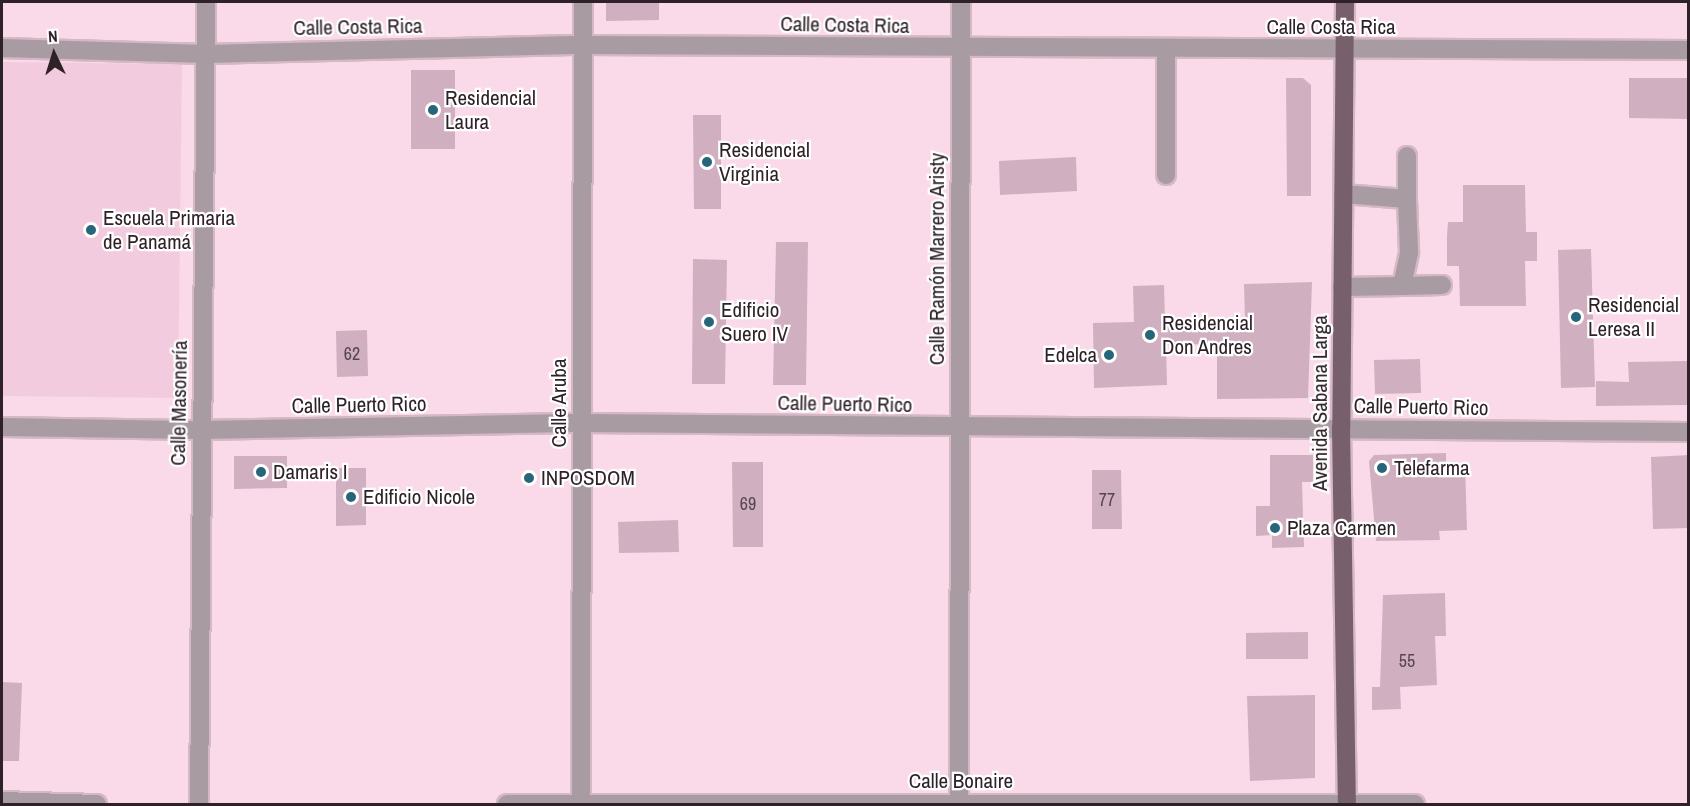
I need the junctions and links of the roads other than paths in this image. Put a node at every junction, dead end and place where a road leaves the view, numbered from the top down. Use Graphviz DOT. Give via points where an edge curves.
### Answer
graph roads {
  1 [pos="206,2"];
  2 [pos="583,2"];
  3 [pos="961,2"];
  4 [pos="1345,2"];
  5 [pos="583,45"];
  6 [pos="2,48"];
  7 [pos="961,48"];
  8 [pos="1166,50"];
  9 [pos="1344,50"];
  10 [pos="1689,50"];
  11 [pos="206,54"];
  12 [pos="1407,156"];
  13 [pos="1166,175"];
  14 [pos="1343,194"];
  15 [pos="1407,199"];
  16 [pos="1442,285"];
  17 [pos="1402,286"];
  18 [pos="1342,287"];
  19 [pos="582,423"];
  20 [pos="2,427"];
  21 [pos="958,428"];
  22 [pos="1341,428"];
  23 [pos="201,430"];
  24 [pos="1689,432"];
  25 [pos="2,801"];
  26 [pos="97,804"];
  27 [pos="199,804"];
  28 [pos="507,804"];
  29 [pos="581,804"];
  30 [pos="959,804"];
  31 [pos="1347,804"];
  32 [pos="1415,804"];
  1 -- 11 [label="street, Calle Masonería"];
  2 -- 5 [label="street, Calle Aruba"];
  3 -- 7 [label="street, Calle Ramón Marrero Aristy"];
  4 -- 9 [label="main road, Avenida Sabana Larga"];
  5 -- 7 [label="street, Calle Costa Rica"];
  5 -- 11 [label="street, Calle Costa Rica"];
  5 -- 19 [label="street, Calle Aruba"];
  6 -- 11 [label="street, Calle Costa Rica"];
  7 -- 8 [label="street, Calle Costa Rica"];
  7 -- 21 [label="street, Calle Ramón Marrero Aristy"];
  8 -- 9 [label="street, Calle Costa Rica"];
  8 -- 13 [label="street"];
  9 -- 10 [label="street, Calle Costa Rica"];
  9 -- 14 [label="main road, Avenida Sabana Larga"];
  11 -- 23 [label="street, Calle Masonería"];
  12 -- 15 [label="street"];
  14 -- 15 [label="street"];
  14 -- 18 [label="main road, Avenida Sabana Larga"];
  15 -- 17 [label="street" via="1408,275"];
  16 -- 17 [label="street"];
  17 -- 18 [label="street"];
  18 -- 22 [label="main road, Avenida Sabana Larga"];
  19 -- 21 [label="street, Calle Puerto Rico"];
  19 -- 23 [label="street, Calle Puerto Rico"];
  19 -- 29 [label="street, Calle Aruba"];
  20 -- 23 [label="street, Calle Puerto Rico"];
  21 -- 22 [label="street, Calle Puerto Rico"];
  21 -- 30 [label="street, Calle Ramón Marrero Aristy"];
  22 -- 24 [label="street, Calle Puerto Rico"];
  22 -- 31 [label="main road, Avenida Sabana Larga"];
  23 -- 27 [label="street, Calle Masonería"];
  25 -- 26 [label="street"];
  28 -- 29 [label="street, Calle Bonaire"];
  29 -- 30 [label="street, Calle Bonaire"];
  30 -- 31 [label="street, Calle Bonaire"];
  31 -- 32 [label="street, Calle Bonaire"];
}
